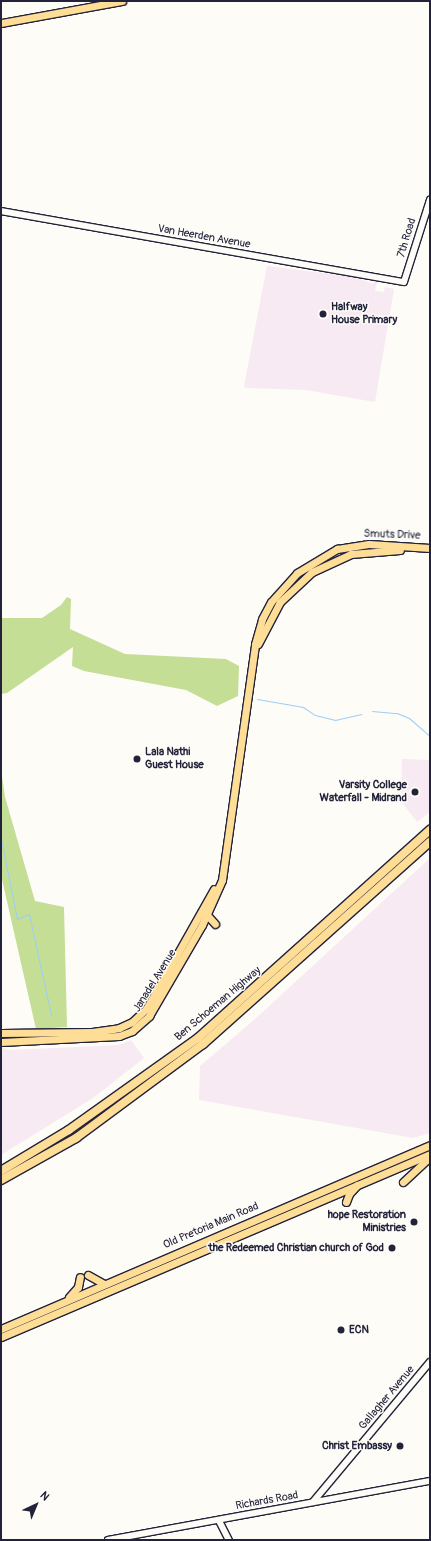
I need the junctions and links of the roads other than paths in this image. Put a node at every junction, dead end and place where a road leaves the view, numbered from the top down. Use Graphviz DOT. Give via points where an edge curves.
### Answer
graph roads {
  1 [pos="122,1"];
  2 [pos="1,23"];
  3 [pos="430,200"];
  4 [pos="1,211"];
  5 [pos="404,282"];
  6 [pos="430,548"];
  7 [pos="430,552"];
  8 [pos="309,565"];
  9 [pos="312,572"];
  10 [pos="251,665"];
  11 [pos="430,830"];
  12 [pos="430,842"];
  13 [pos="226,863"];
  14 [pos="207,915"];
  15 [pos="215,924"];
  16 [pos="1,1033"];
  17 [pos="1,1042"];
  18 [pos="430,1145"];
  19 [pos="430,1155"];
  20 [pos="1,1170"];
  21 [pos="1,1180"];
  22 [pos="362,1182"];
  23 [pos="403,1182"];
  24 [pos="346,1202"];
  25 [pos="88,1276"];
  26 [pos="80,1277"];
  27 [pos="104,1284"];
  28 [pos="66,1300"];
  29 [pos="1,1329"];
  30 [pos="1,1336"];
  31 [pos="430,1362"];
  32 [pos="430,1481"];
  33 [pos="313,1502"];
  34 [pos="219,1520"];
  35 [pos="108,1540"];
  36 [pos="230,1540"];
  1 -- 2 [label="main road"];
  3 -- 5 [label="street, 7th Road"];
  4 -- 5 [label="street, Van Heerden Avenue"];
  6 -- 8 [label="main road, Smuts Drive" via="369,544 350,546 337,549"];
  7 -- 9 [label="main road, Smuts Drive" via="367,551 336,559"];
  8 -- 10 [label="main road, Janadel Avenue" via="286,582 271,602 257,632"];
  9 -- 10 [label="main road, Janadel Avenue" via="291,590 272,614"];
  10 -- 13 [label="main road, Janadel Avenue"];
  11 -- 20 [label="highway, Ben Schoeman Highway" via="198,1038 69,1130"];
  12 -- 21 [label="highway, Ben Schoeman Highway" via="203,1044 76,1138"];
  13 -- 14 [label="main road, Janadel Avenue" via="222,880"];
  13 -- 16 [label="main road, Janadel Avenue" via="178,956 146,1009 132,1022 119,1028 92,1032"];
  14 -- 15 [label="main road"];
  14 -- 17 [label="main road, Janadel Avenue" via="149,1016 132,1031 102,1038"];
  18 -- 27 [label="main road, Old Pretoria Main Road"];
  19 -- 22 [label="main road, Old Pretoria Main Road"];
  19 -- 23 [label="main road"];
  22 -- 24 [label="main road" via="350,1192"];
  22 -- 30 [label="main road, Old Pretoria Main Road"];
  25 -- 27 [label="main road"];
  26 -- 28 [label="main road" via="76,1290"];
  27 -- 28 [label="main road, Old Pretoria Main Road"];
  28 -- 29 [label="main road, Old Pretoria Main Road"];
  31 -- 33 [label="street, Gallagher Avenue"];
  32 -- 33 [label="street, Richards Road"];
  33 -- 34 [label="street, Richards Road"];
  34 -- 35 [label="street, Richards Road"];
  34 -- 36 [label="street"];
}
